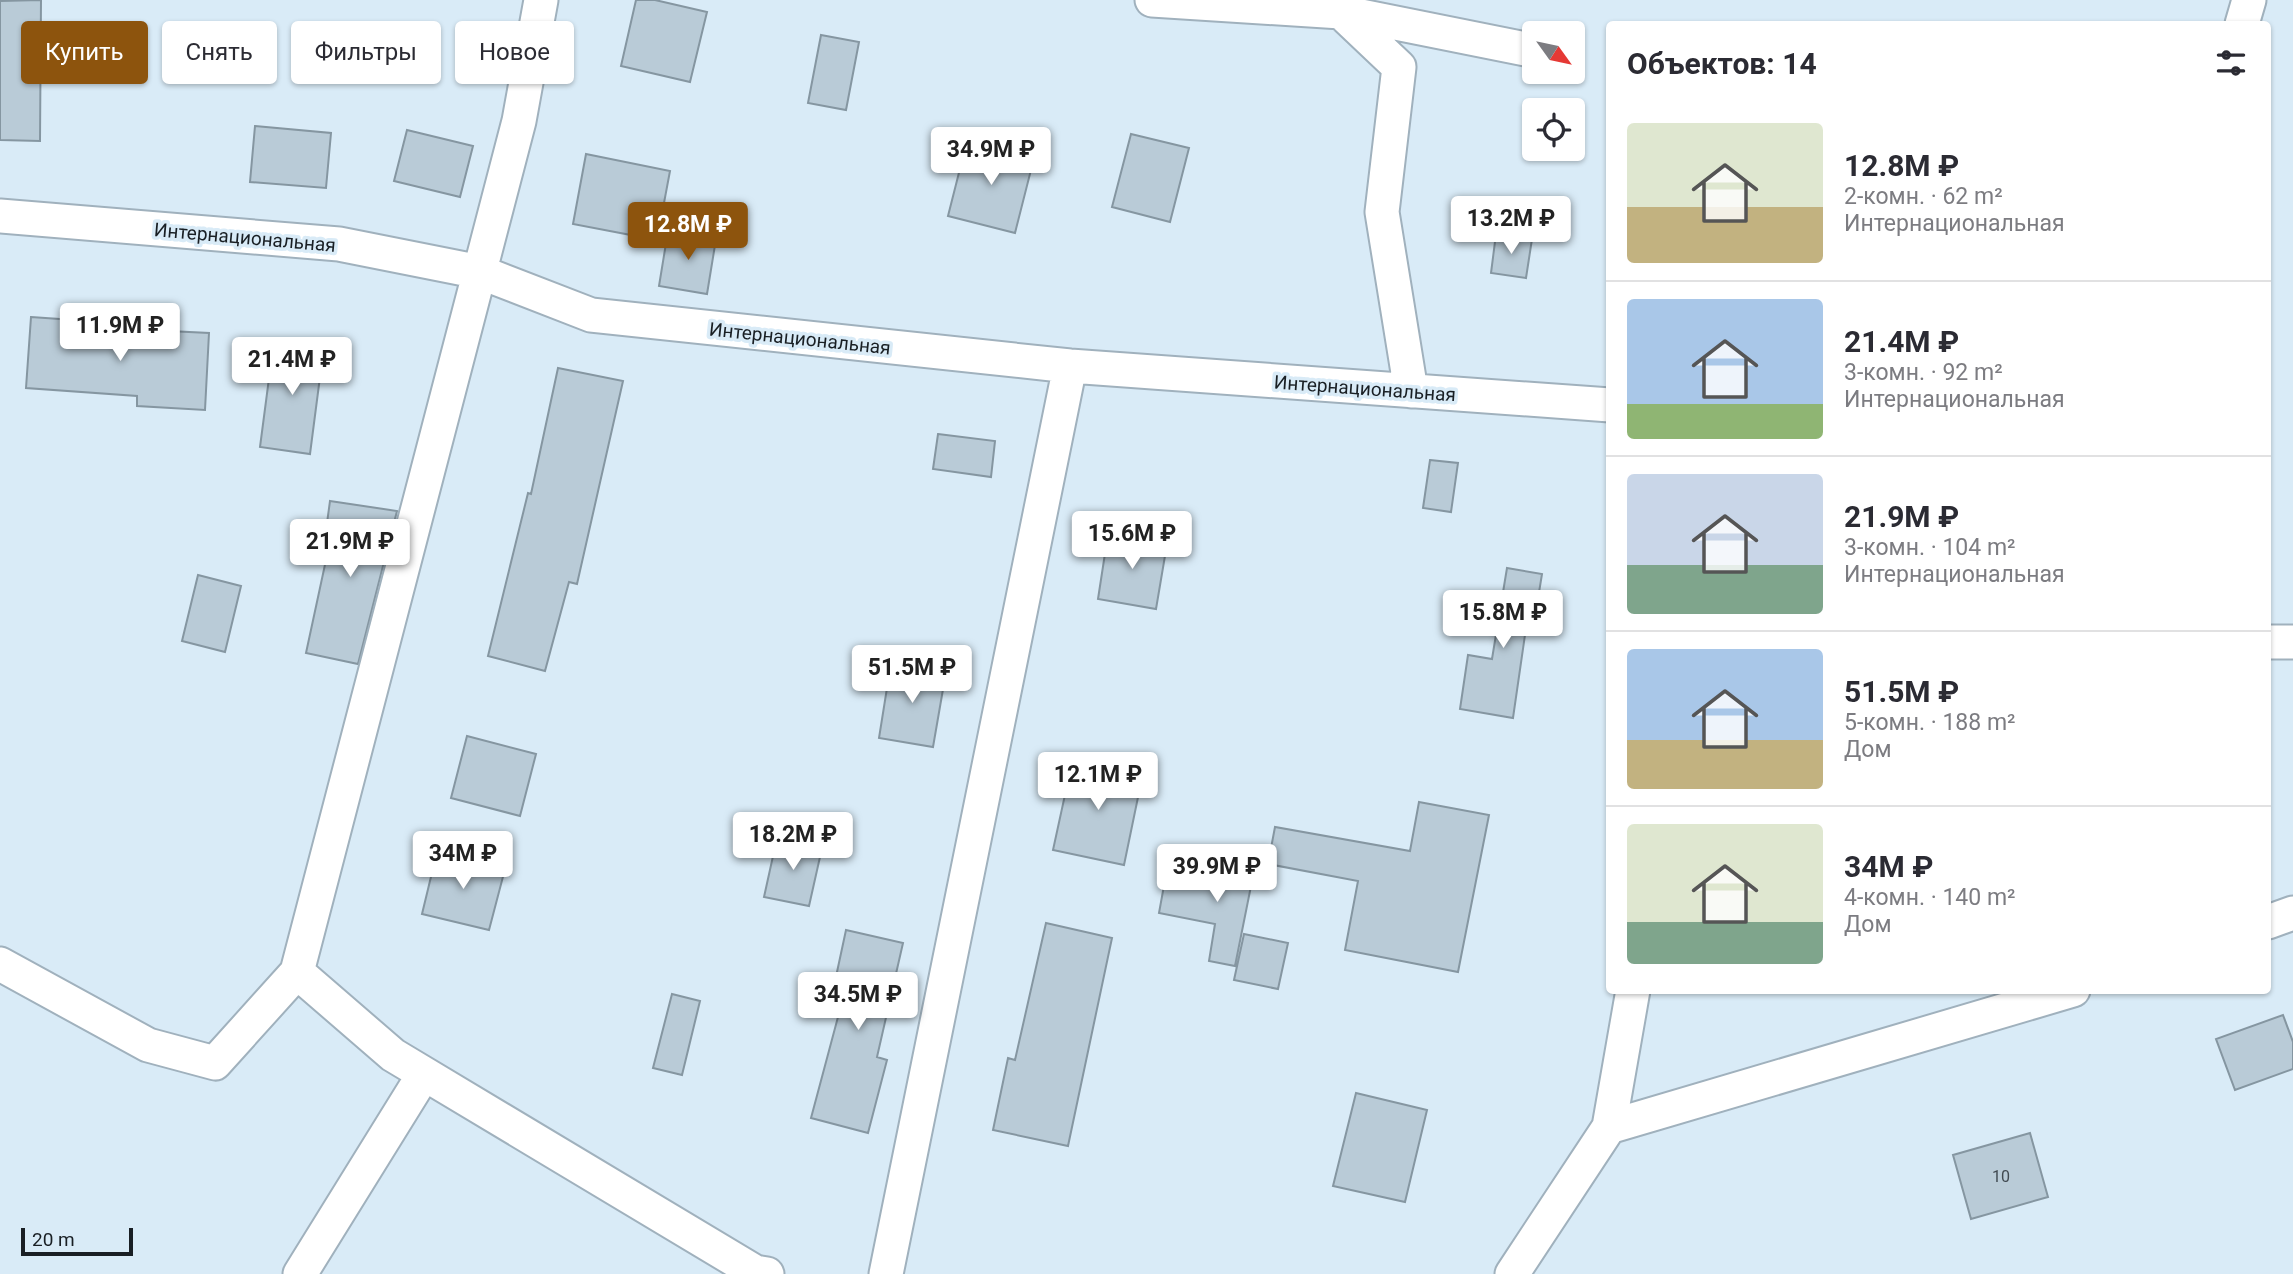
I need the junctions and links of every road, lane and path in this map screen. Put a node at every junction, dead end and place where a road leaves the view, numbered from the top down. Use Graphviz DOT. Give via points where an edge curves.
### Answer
graph roads {
  1 [pos="541,0"];
  2 [pos="1152,0"];
  3 [pos="2249,0"];
  4 [pos="1341,6"];
  5 [pos="2243,21"];
  6 [pos="1522,48"];
  7 [pos="0,216"];
  8 [pos="480,272"];
  9 [pos="1070,366"];
  10 [pos="1411,391"];
  11 [pos="1571,402"];
  12 [pos="1606,405"];
  13 [pos="1606,419"];
  14 [pos="2271,642"];
  15 [pos="2293,642"];
  16 [pos="2293,913"];
  17 [pos="2271,921"];
  18 [pos="0,964"];
  19 [pos="298,972"];
  20 [pos="1632,994"];
  21 [pos="2059,994"];
  22 [pos="424,1074"];
  23 [pos="1609,1127"];
  24 [pos="759,1273"];
  25 [pos="300,1274"];
  26 [pos="886,1274"];
  27 [pos="1511,1274"];
  1 -- 8 [label="street" via="519,121"];
  2 -- 4 [label="street"];
  3 -- 5 [label="street"];
  4 -- 6 [label="street"];
  4 -- 10 [label="street" via="1399,66 1382,212"];
  7 -- 8 [label="street, Интернациональная" via="339,244"];
  8 -- 9 [label="street, Интернациональная" via="591,315"];
  8 -- 19 [label="street"];
  9 -- 10 [label="street, Интернациональная"];
  9 -- 26 [label="street"];
  10 -- 11 [label="street, Интернациональная"];
  11 -- 12 [label="street, Интернациональная"];
  11 -- 13 [label="street"];
  14 -- 15 [label="street"];
  16 -- 17 [label="street"];
  18 -- 19 [label="street" via="148,1045 215,1063"];
  19 -- 22 [label="street" via="393,1055"];
  20 -- 23 [label="street"];
  21 -- 23 [label="street"];
  22 -- 24 [label="street"];
  22 -- 25 [label="street"];
  23 -- 27 [label="street"];
}
